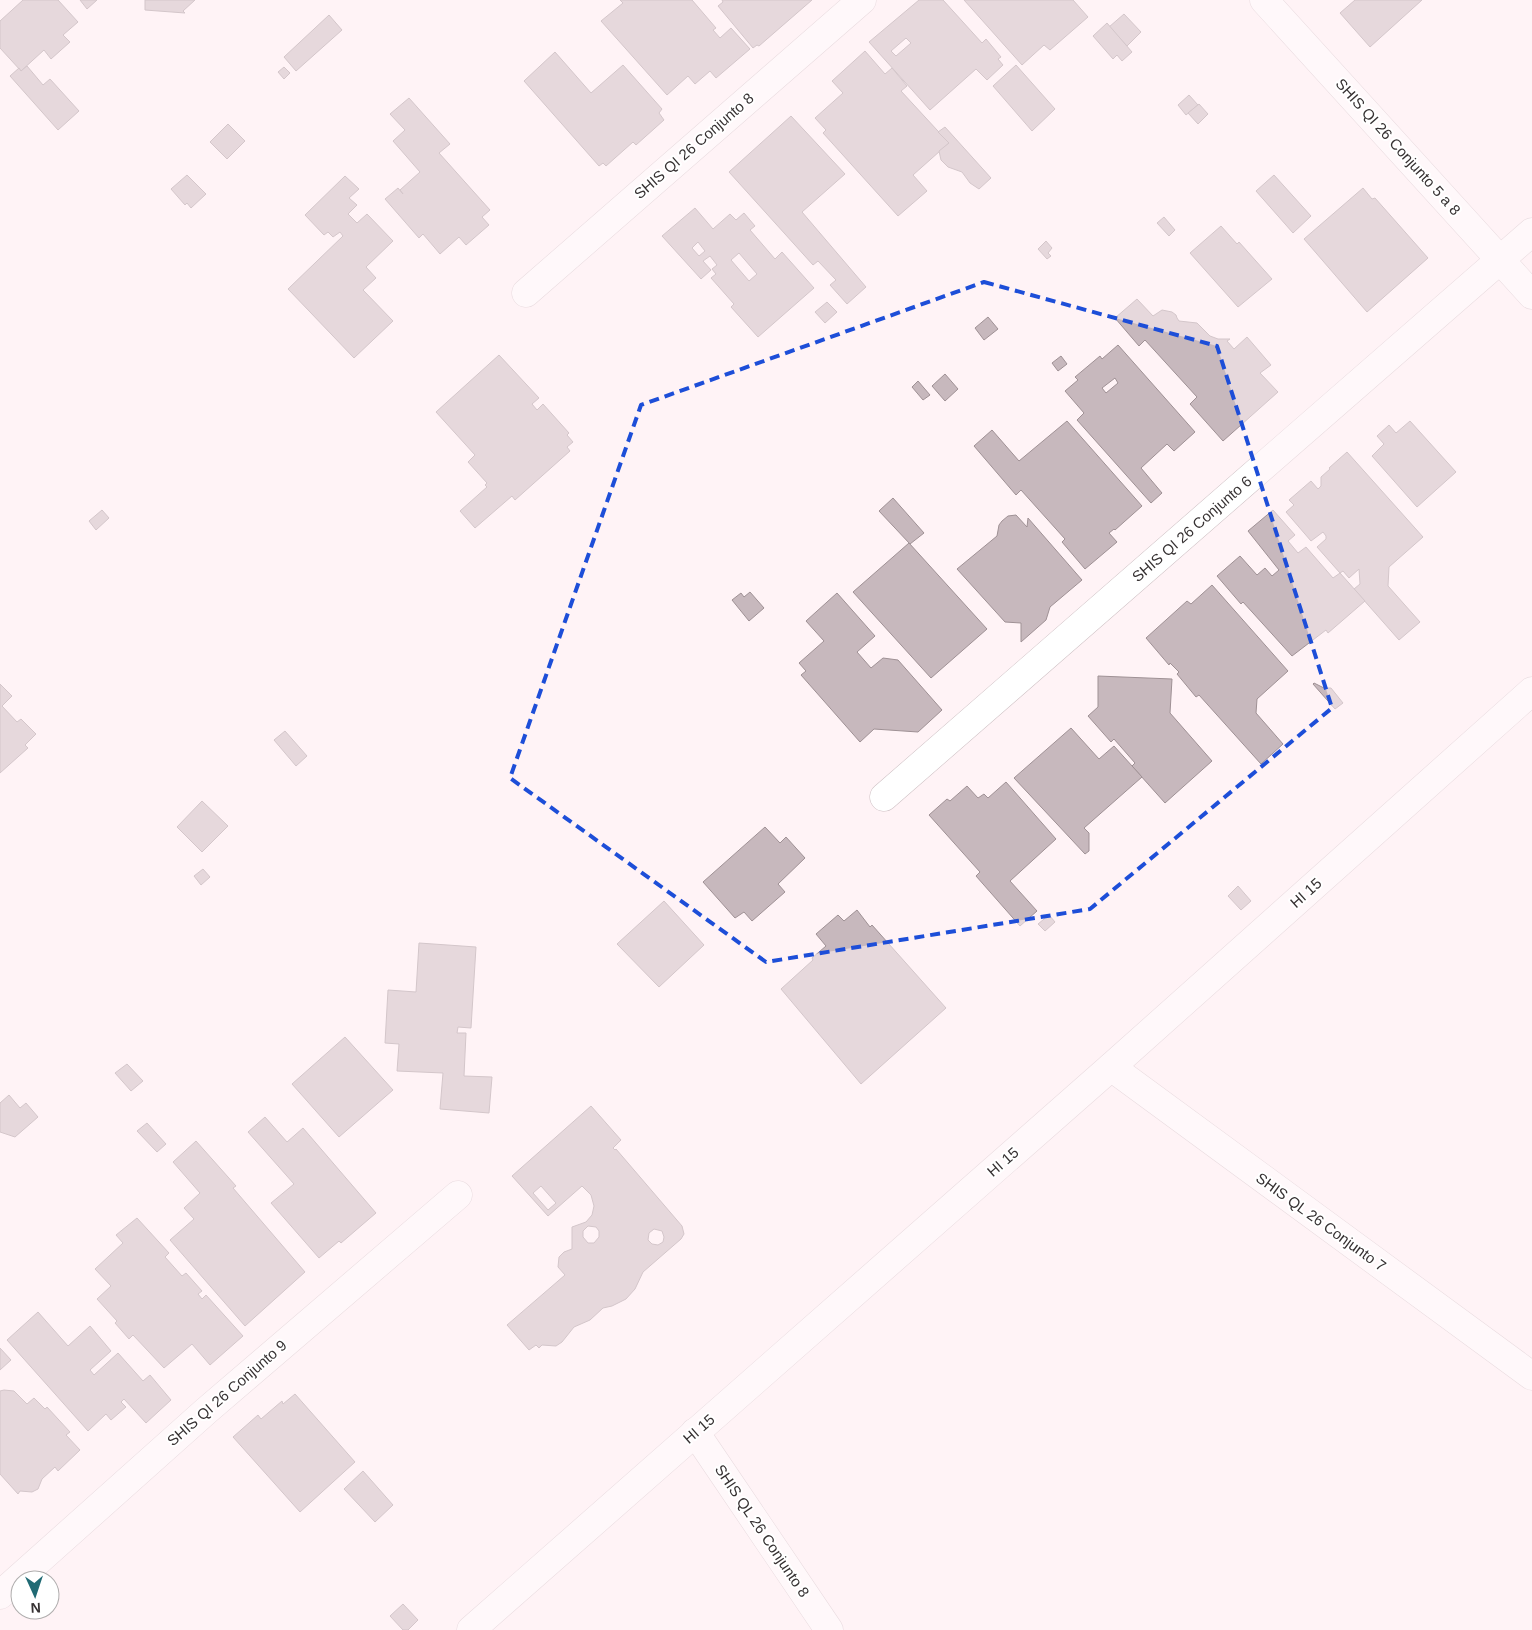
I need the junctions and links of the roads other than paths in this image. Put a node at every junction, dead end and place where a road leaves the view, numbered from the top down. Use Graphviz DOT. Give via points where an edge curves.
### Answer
graph roads {
  1 [pos="862,0"];
  2 [pos="1264,0"];
  3 [pos="1532,232"];
  4 [pos="1501,260"];
  5 [pos="526,293"];
  6 [pos="1532,295"];
  7 [pos="1532,691"];
  8 [pos="884,797"];
  9 [pos="1111,1067"];
  10 [pos="458,1195"];
  11 [pos="1532,1376"];
  12 [pos="695,1432"];
  13 [pos="0,1595"];
  14 [pos="471,1630"];
  15 [pos="830,1630"];
  1 -- 5 [label="street, SHIS QI 26 Conjunto 8"];
  2 -- 4 [label="street, SHIS QI 26 Conjunto 5 a 8"];
  3 -- 4 [label="street, SHIS QI 26 Conjunto 6"];
  4 -- 6 [label="street, SHIS QI 26 Conjunto 5 a 8"];
  4 -- 8 [label="street, SHIS QI 26 Conjunto 6"];
  7 -- 9 [label="street, HI 15"];
  9 -- 11 [label="street, SHIS QL 26 Conjunto 7"];
  9 -- 12 [label="street, HI 15"];
  10 -- 13 [label="street, SHIS QI 26 Conjunto 9" via="206,1411"];
  12 -- 14 [label="street, HI 15"];
  12 -- 15 [label="street, SHIS QL 26 Conjunto 8"];
}
